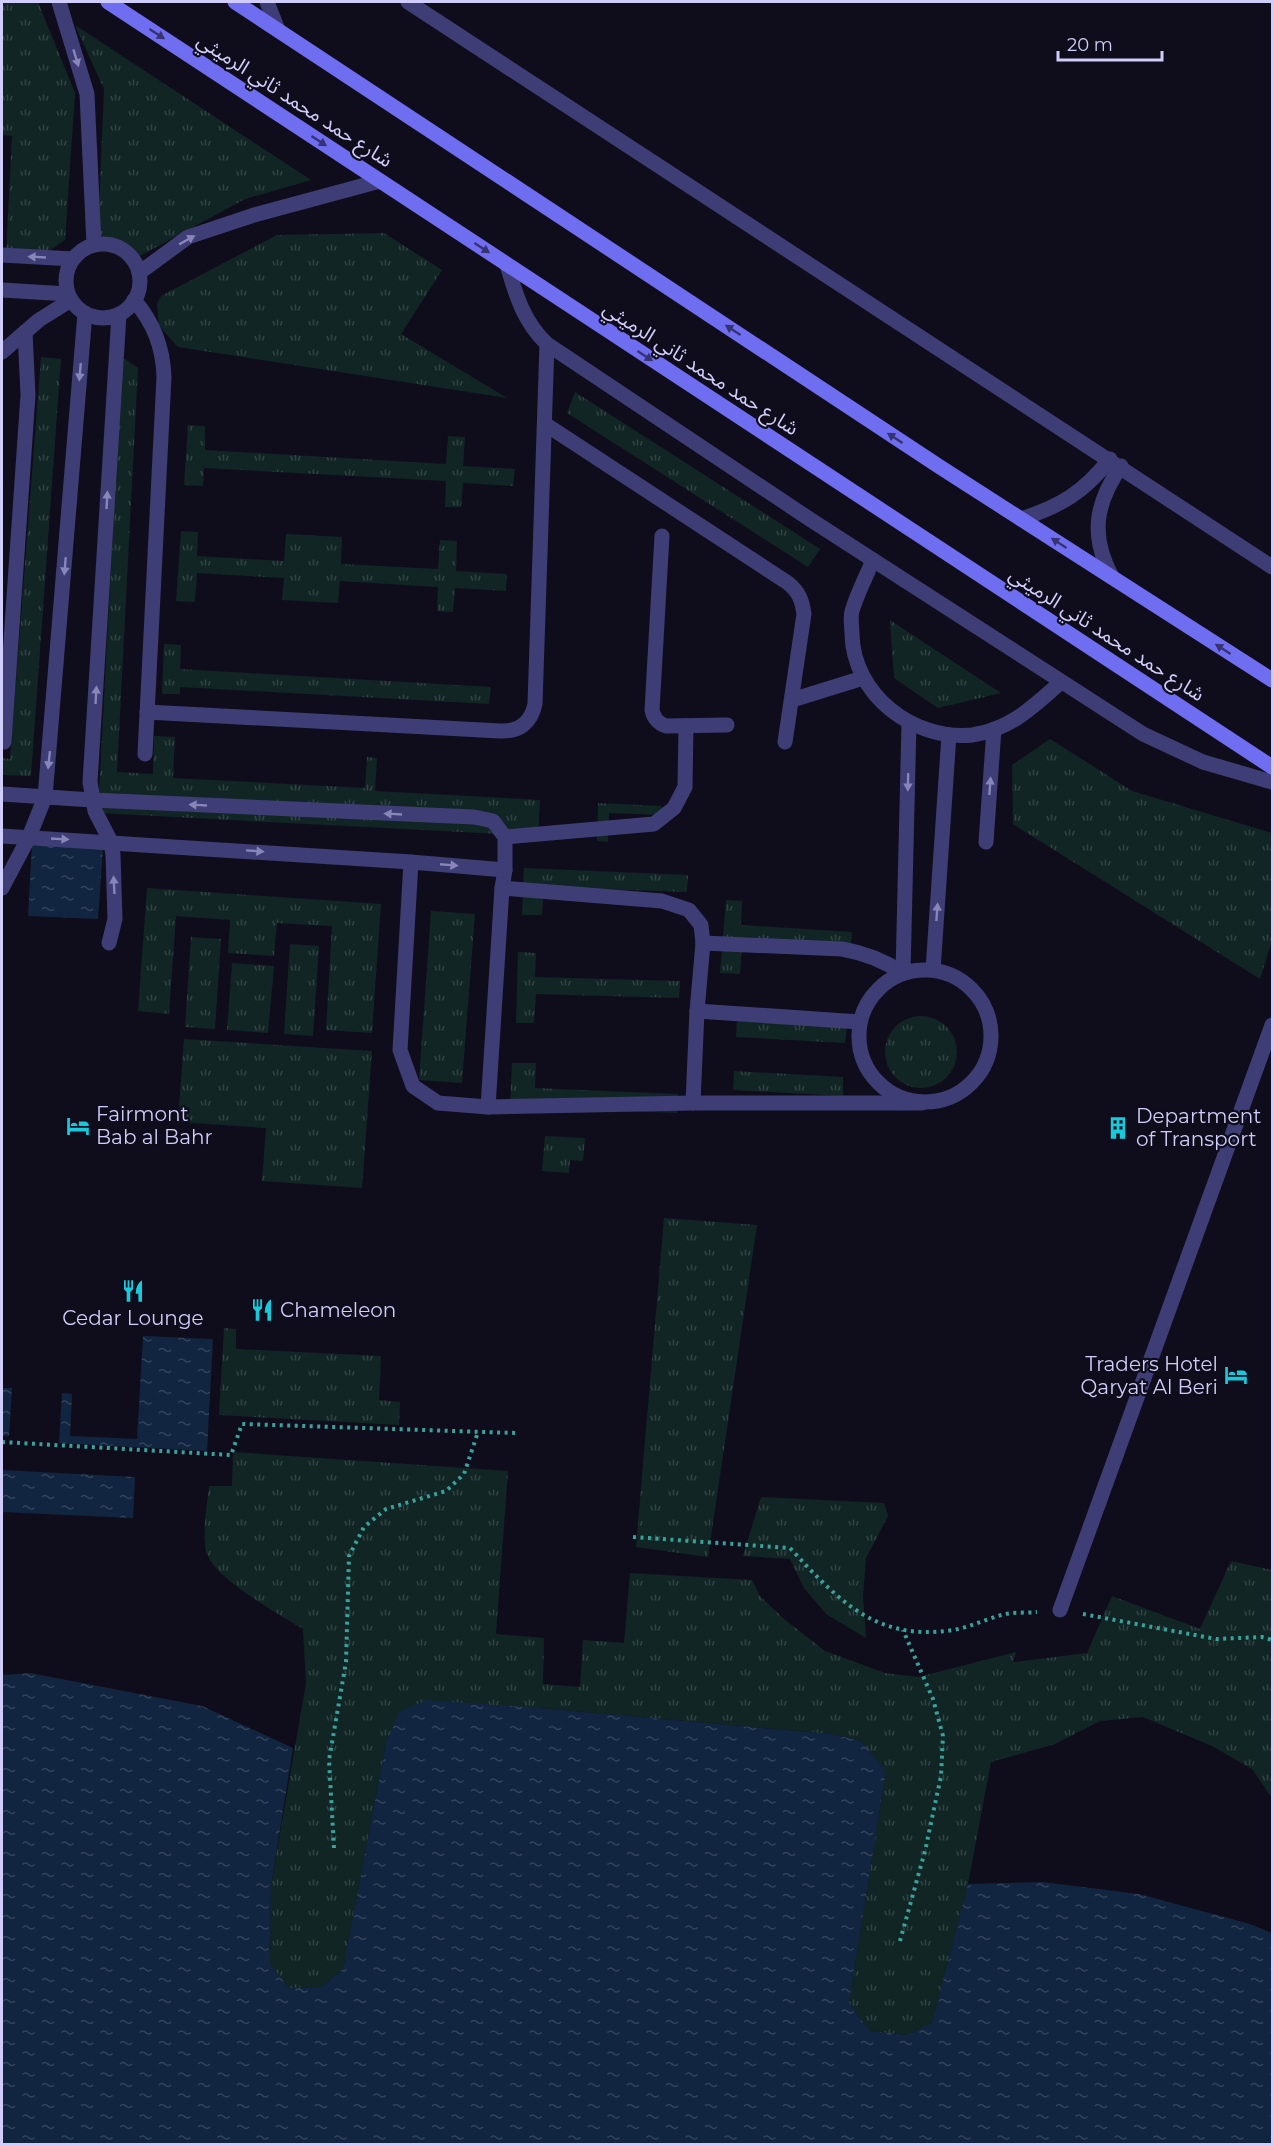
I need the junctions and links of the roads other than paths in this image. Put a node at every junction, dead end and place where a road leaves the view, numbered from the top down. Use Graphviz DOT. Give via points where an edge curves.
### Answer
graph roads {
  1 [pos="59,2"];
  2 [pos="108,2"];
  3 [pos="235,2"];
  4 [pos="267,2"];
  5 [pos="408,2"];
  6 [pos="278,30"];
  7 [pos="380,181"];
  8 [pos="94,245"];
  9 [pos="2,255"];
  10 [pos="73,259"];
  11 [pos="507,265"];
  12 [pos="139,273"];
  13 [pos="2,290"];
  14 [pos="70,297"];
  15 [pos="134,300"];
  16 [pos="85,313"];
  17 [pos="119,314"];
  18 [pos="25,332"];
  19 [pos="547,344"];
  20 [pos="2,352"];
  21 [pos="545,424"];
  22 [pos="1115,463"];
  23 [pos="1021,519"];
  24 [pos="662,536"];
  25 [pos="873,560"];
  26 [pos="1272,567"];
  27 [pos="1112,577"];
  28 [pos="863,678"];
  29 [pos="1272,681"];
  30 [pos="1061,682"];
  31 [pos="792,700"];
  32 [pos="147,712"];
  33 [pos="909,723"];
  34 [pos="727,725"];
  35 [pos="686,726"];
  36 [pos="994,729"];
  37 [pos="949,735"];
  38 [pos="4,742"];
  39 [pos="785,742"];
  40 [pos="145,754"];
  41 [pos="1272,767"];
  42 [pos="1272,782"];
  43 [pos="2,794"];
  44 [pos="45,797"];
  45 [pos="92,800"];
  46 [pos="2,836"];
  47 [pos="29,837"];
  48 [pos="505,837"];
  49 [pos="111,842"];
  50 [pos="986,842"];
  51 [pos="411,862"];
  52 [pos="505,870"];
  53 [pos="2,888"];
  54 [pos="502,888"];
  55 [pos="109,943"];
  56 [pos="703,943"];
  57 [pos="933,970"];
  58 [pos="903,973"];
  59 [pos="697,1011"];
  60 [pos="860,1022"];
  61 [pos="1272,1025"];
  62 [pos="693,1103"];
  63 [pos="922,1103"];
  64 [pos="488,1107"];
  65 [pos="1060,1610"];
  1 -- 8 [label="lane, one-way" via="87,94"];
  2 -- 7 [label="main road, شارع حمد محمد ثاني الرميثي, one-way"];
  3 -- 6 [label="main road"];
  4 -- 6 [label="lane"];
  5 -- 22 [label="lane"];
  23 -- 6 [label="main road, one-way"];
  7 -- 11 [label="main road, شارع حمد محمد ثاني الرميثي, one-way"];
  12 -- 7 [label="lane, one-way" via="188,237"];
  8 -- 10 [label="lane"];
  8 -- 12 [label="lane" via="117,246 127,252"];
  10 -- 9 [label="lane, one-way"];
  10 -- 14 [label="lane" via="66,276"];
  11 -- 19 [label="lane" via="525,317"];
  11 -- 41 [label="main road, شارع حمد محمد ثاني الرميثي, one-way"];
  12 -- 15 [label="lane"];
  13 -- 14 [label="lane"];
  14 -- 16 [label="lane"];
  14 -- 18 [label="lane"];
  15 -- 17 [label="lane"];
  15 -- 32 [label="lane" via="154,327 164,377"];
  16 -- 17 [label="lane" via="107,318"];
  16 -- 44 [label="lane, one-way"];
  45 -- 17 [label="lane, one-way"];
  18 -- 20 [label="lane"];
  18 -- 38 [label="lane" via="28,395"];
  19 -- 21 [label="lane"];
  19 -- 25 [label="lane"];
  21 -- 31 [label="lane" via="797,590 804,614"];
  21 -- 32 [label="lane" via="535,704 524,726 500,731"];
  22 -- 23 [label="lane" via="1061,504"];
  22 -- 26 [label="lane"];
  22 -- 27 [label="lane" via="1098,522 1098,541"];
  27 -- 23 [label="main road, one-way"];
  24 -- 35 [label="lane" via="652,710 659,723"];
  25 -- 28 [label="lane" via="851,613 852,646"];
  25 -- 30 [label="lane"];
  29 -- 27 [label="main road, one-way"];
  28 -- 31 [label="lane"];
  28 -- 33 [label="lane" via="883,704"];
  30 -- 36 [label="lane" via="1020,718"];
  30 -- 42 [label="lane" via="1156,742 1203,762"];
  31 -- 39 [label="lane"];
  32 -- 40 [label="lane"];
  33 -- 37 [label="lane"];
  33 -- 58 [label="lane, one-way"];
  34 -- 35 [label="lane"];
  35 -- 48 [label="lane" via="685,787 674,808 654,824"];
  36 -- 37 [label="lane" via="972,735"];
  50 -- 36 [label="lane, one-way"];
  57 -- 37 [label="lane, one-way"];
  43 -- 44 [label="lane"];
  44 -- 45 [label="lane"];
  44 -- 47 [label="lane"];
  48 -- 45 [label="lane, one-way" via="493,821 474,817"];
  45 -- 49 [label="lane"];
  46 -- 47 [label="lane"];
  47 -- 49 [label="lane, one-way"];
  47 -- 53 [label="lane"];
  48 -- 52 [label="lane"];
  49 -- 51 [label="lane, one-way"];
  55 -- 49 [label="lane, one-way" via="115,919"];
  51 -- 52 [label="lane, one-way"];
  51 -- 64 [label="lane" via="400,1050 413,1086 438,1103"];
  52 -- 54 [label="lane"];
  54 -- 56 [label="lane" via="662,901 689,910 701,925"];
  54 -- 64 [label="lane"];
  56 -- 58 [label="lane" via="842,949 885,961"];
  56 -- 59 [label="lane"];
  57 -- 58 [label="lane"];
  57 -- 63 [label="lane" via="960,979 975,991 986,1008 991,1046 974,1081 941,1101"];
  58 -- 60 [label="lane" via="875,992"];
  59 -- 60 [label="lane"];
  59 -- 62 [label="lane"];
  60 -- 63 [label="lane" via="859,1045 866,1067 880,1086 900,1098"];
  61 -- 65 [label="lane"];
  62 -- 63 [label="lane"];
  62 -- 64 [label="lane"];
}
